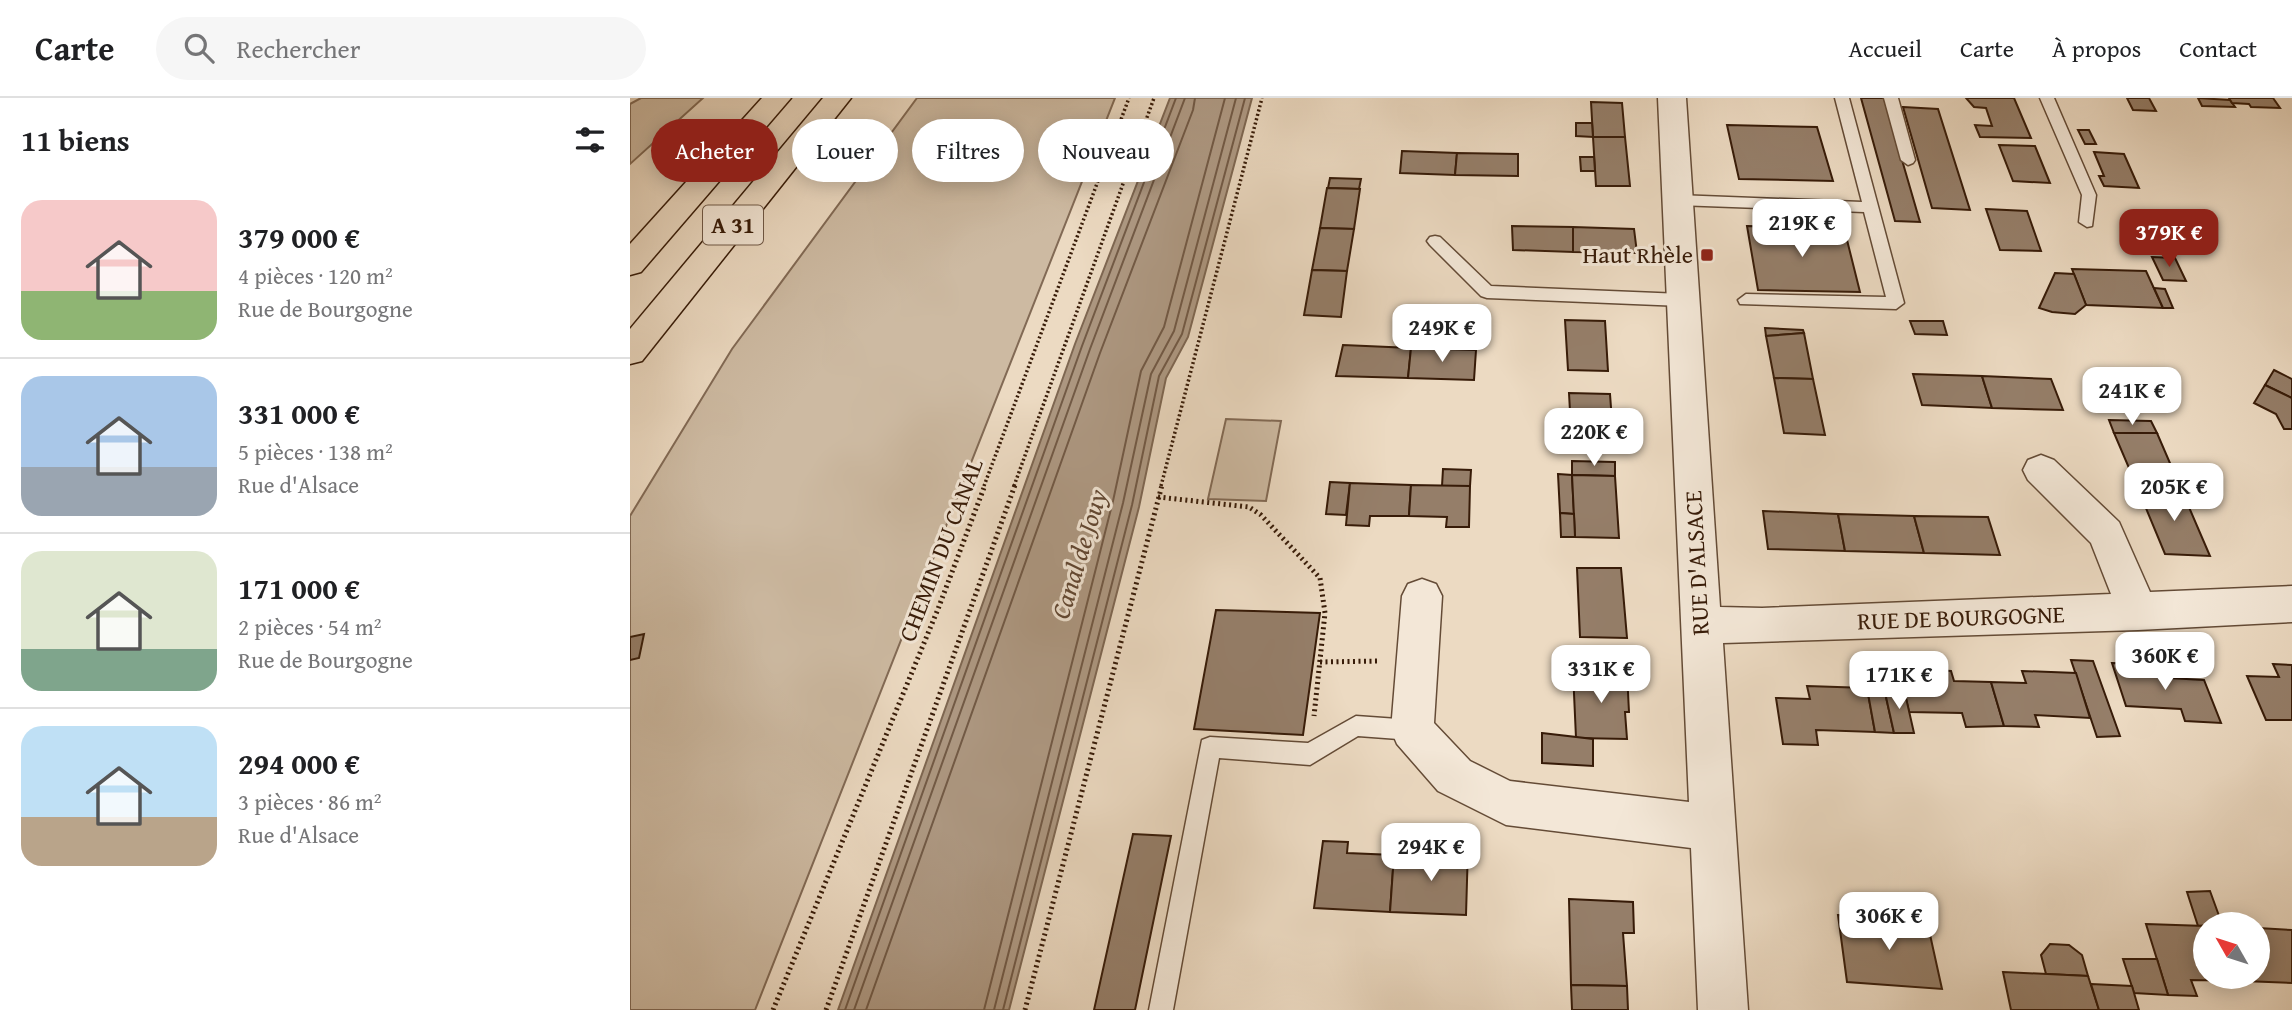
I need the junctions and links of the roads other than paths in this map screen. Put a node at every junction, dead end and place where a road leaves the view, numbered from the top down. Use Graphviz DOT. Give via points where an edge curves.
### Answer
graph roads {
  1 [pos="777,98"];
  2 [pos="837,98"];
  3 [pos="1672,98"];
  4 [pos="1842,98"];
  5 [pos="1891,98"];
  6 [pos="2047,98"];
  7 [pos="1908,160"];
  8 [pos="1677,200"];
  9 [pos="1871,207"];
  10 [pos="2087,222"];
  11 [pos="1435,241"];
  12 [pos="630,264"];
  13 [pos="1682,300"];
  14 [pos="1746,300"];
  15 [pos="630,352"];
  16 [pos="2041,470"];
  17 [pos="1422,596"];
  18 [pos="2292,604"];
  19 [pos="2138,612"];
  20 [pos="1701,625"];
  21 [pos="1412,730"];
  22 [pos="1712,825"];
  23 [pos="1161,1010"];
  24 [pos="1723,1010"];
  1 -- 12 [label="highway, A 31"];
  2 -- 15 [label="highway, A 31"];
  3 -- 8 [label="street, RUE D'ALSACE"];
  4 -- 9 [label="lane"];
  5 -- 7 [label="lane"];
  6 -- 10 [label="lane" via="2089,195"];
  8 -- 9 [label="lane"];
  8 -- 13 [label="street, RUE D'ALSACE"];
  9 -- 14 [label="lane" via="1896,303"];
  11 -- 13 [label="lane" via="1487,292"];
  13 -- 20 [label="street, RUE D'ALSACE"];
  16 -- 19 [label="street" via="2105,533"];
  17 -- 21 [label="street"];
  18 -- 19 [label="street, RUE DE BOURGOGNE"];
  19 -- 20 [label="street, RUE DE BOURGOGNE"];
  20 -- 22 [label="street, RUE D'ALSACE"];
  21 -- 22 [label="street" via="1454,776 1506,803 1677,825"];
  21 -- 23 [label="lane" via="1356,726 1310,754 1210,747"];
  22 -- 24 [label="street, RUE D'ALSACE"];
}
